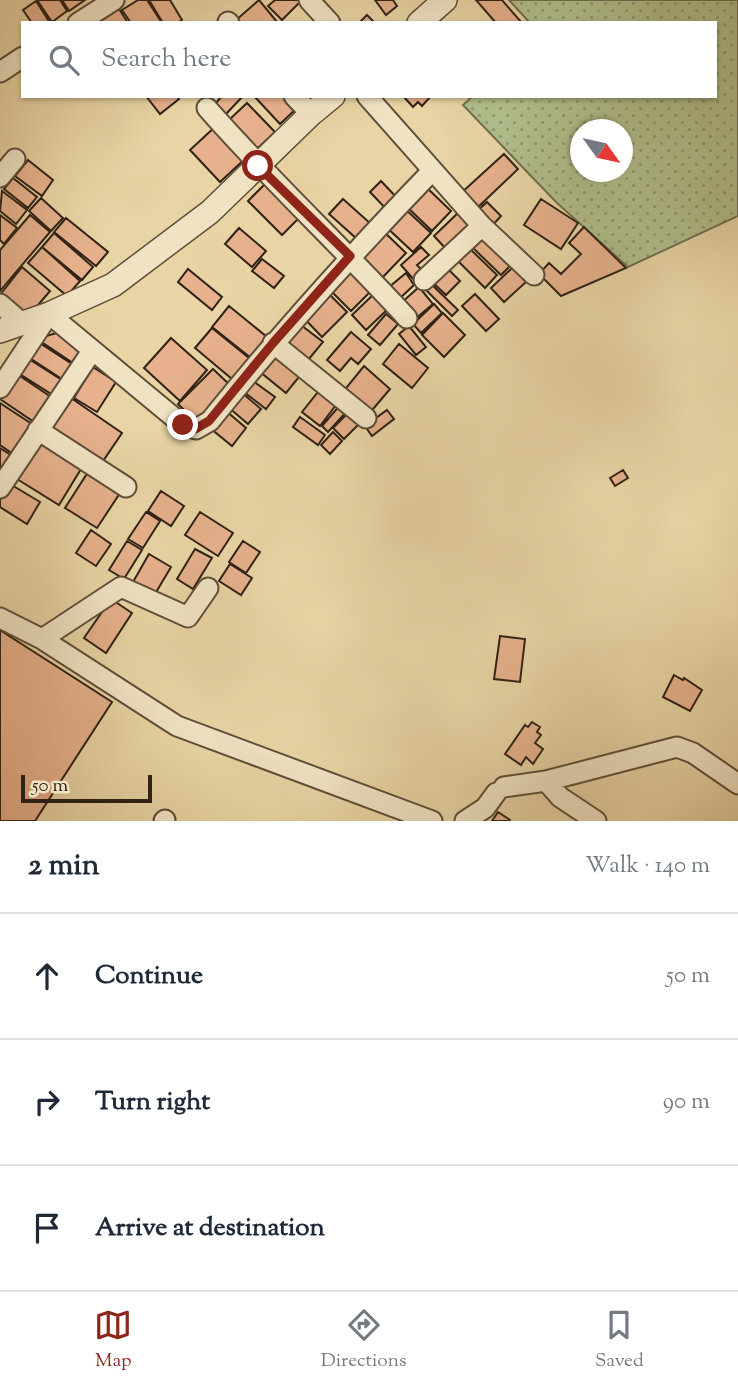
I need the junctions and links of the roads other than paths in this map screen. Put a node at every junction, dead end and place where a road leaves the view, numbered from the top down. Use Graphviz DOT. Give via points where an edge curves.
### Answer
graph roads {
  1 [pos="114,0"];
  2 [pos="309,0"];
  3 [pos="445,0"];
  4 [pos="81,21"];
  5 [pos="328,21"];
  6 [pos="421,21"];
  7 [pos="21,58"];
  8 [pos="0,72"];
  9 [pos="297,98"];
  10 [pos="331,98"];
  11 [pos="369,98"];
  12 [pos="206,108"];
  13 [pos="311,114"];
  14 [pos="15,159"];
  15 [pos="258,166"];
  16 [pos="431,172"];
  17 [pos="0,177"];
  18 [pos="482,226"];
  19 [pos="350,256"];
  20 [pos="534,275"];
  21 [pos="424,281"];
  22 [pos="0,304"];
  23 [pos="49,314"];
  24 [pos="407,318"];
  25 [pos="22,323"];
  26 [pos="0,331"];
  27 [pos="273,343"];
  28 [pos="92,351"];
  29 [pos="0,388"];
  30 [pos="366,418"];
  31 [pos="38,430"];
  32 [pos="126,487"];
  33 [pos="0,488"];
  34 [pos="208,588"];
  35 [pos="0,618"];
  36 [pos="42,639"];
  37 [pos="545,781"];
  38 [pos="738,784"];
  39 [pos="432,821"];
  40 [pos="464,821"];
  41 [pos="596,821"];
  1 -- 4 [label="street"];
  2 -- 5 [label="street"];
  3 -- 6 [label="street"];
  7 -- 8 [label="street"];
  9 -- 13 [label="street"];
  10 -- 13 [label="street"];
  11 -- 16 [label="street"];
  12 -- 15 [label="street"];
  13 -- 15 [label="street"];
  14 -- 17 [label="street"];
  15 -- 19 [label="street"];
  15 -- 23 [label="street" via="209,212 113,285"];
  16 -- 18 [label="street"];
  16 -- 19 [label="street"];
  18 -- 20 [label="street"];
  18 -- 21 [label="street"];
  19 -- 24 [label="street"];
  19 -- 27 [label="street"];
  22 -- 25 [label="street"];
  23 -- 25 [label="street"];
  23 -- 28 [label="street"];
  23 -- 29 [label="street"];
  25 -- 26 [label="street"];
  27 -- 28 [label="street" via="209,421 195,429 183,425"];
  27 -- 30 [label="street"];
  28 -- 31 [label="street"];
  31 -- 32 [label="street"];
  31 -- 33 [label="street"];
  34 -- 36 [label="street" via="188,617 121,587"];
  35 -- 36 [label="street"];
  36 -- 39 [label="street" via="177,726"];
  37 -- 38 [label="street" via="677,747"];
  37 -- 40 [label="street" via="500,790 485,808"];
  37 -- 41 [label="street"];
}
